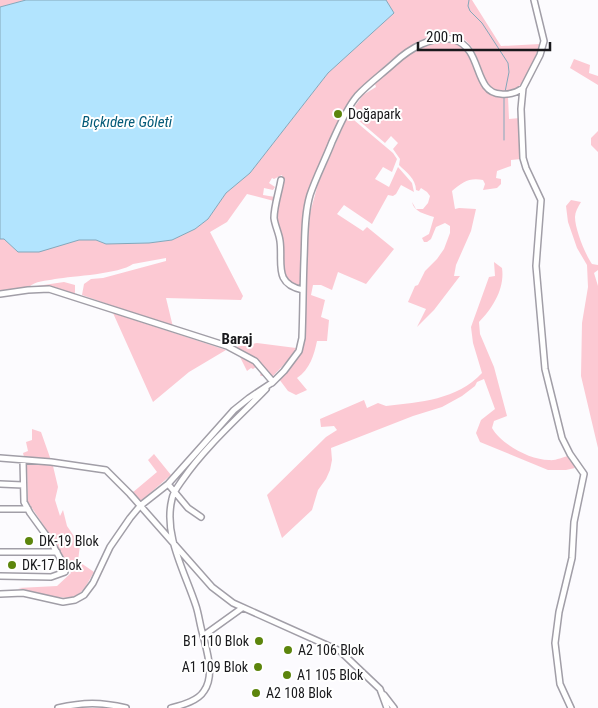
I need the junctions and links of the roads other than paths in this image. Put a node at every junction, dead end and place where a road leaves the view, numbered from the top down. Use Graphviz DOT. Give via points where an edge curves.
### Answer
graph roads {
  1 [pos="534,0"];
  2 [pos="523,88"];
  3 [pos="282,180"];
  4 [pos="303,290"];
  5 [pos="0,294"];
  6 [pos="272,382"];
  7 [pos="0,458"];
  8 [pos="23,460"];
  9 [pos="0,484"];
  10 [pos="168,484"];
  11 [pos="23,485"];
  12 [pos="175,491"];
  13 [pos="140,506"];
  14 [pos="0,509"];
  15 [pos="28,509"];
  16 [pos="200,517"];
  17 [pos="175,545"];
  18 [pos="0,552"];
  19 [pos="57,552"];
  20 [pos="0,576"];
  21 [pos="0,594"];
  22 [pos="242,608"];
  23 [pos="203,636"];
  24 [pos="382,693"];
  25 [pos="58,708"];
  26 [pos="126,708"];
  27 [pos="171,708"];
  28 [pos="387,708"];
  29 [pos="394,708"];
  30 [pos="571,708"];
  1 -- 2 [label="street" via="544,44"];
  2 -- 4 [label="street" via="507,94 489,90 469,49 456,41 443,39 408,51 361,92 346,112 310,196"];
  2 -- 30 [label="street" via="523,158 541,200 536,266 545,368 562,438 584,474 555,643 560,684"];
  3 -- 4 [label="street" via="274,216 280,240 280,268 290,286"];
  4 -- 6 [label="street" via="299,351"];
  5 -- 6 [label="street" via="49,289 65,293 227,346 255,361"];
  6 -- 10 [label="street" via="234,410"];
  6 -- 12 [label="street" via="209,448"];
  7 -- 8 [label="street"];
  8 -- 11 [label="street"];
  8 -- 13 [label="street" via="106,470"];
  9 -- 11 [label="street"];
  10 -- 12 [label="street"];
  10 -- 13 [label="street"];
  11 -- 15 [label="street"];
  12 -- 16 [label="street"];
  12 -- 17 [label="street" via="170,517"];
  13 -- 17 [label="street"];
  13 -- 21 [label="street" via="115,539 84,595 63,602 23,593"];
  14 -- 15 [label="street"];
  15 -- 19 [label="street"];
  17 -- 22 [label="street" via="212,587"];
  17 -- 23 [label="street"];
  18 -- 19 [label="street"];
  19 -- 20 [label="street" via="65,572 51,577"];
  22 -- 23 [label="street"];
  22 -- 24 [label="street" via="340,651"];
  23 -- 27 [label="street" via="210,661 204,692 187,704"];
  24 -- 28 [label="street"];
  24 -- 29 [label="street"];
  25 -- 26 [label="street" via="93,703"];
}
